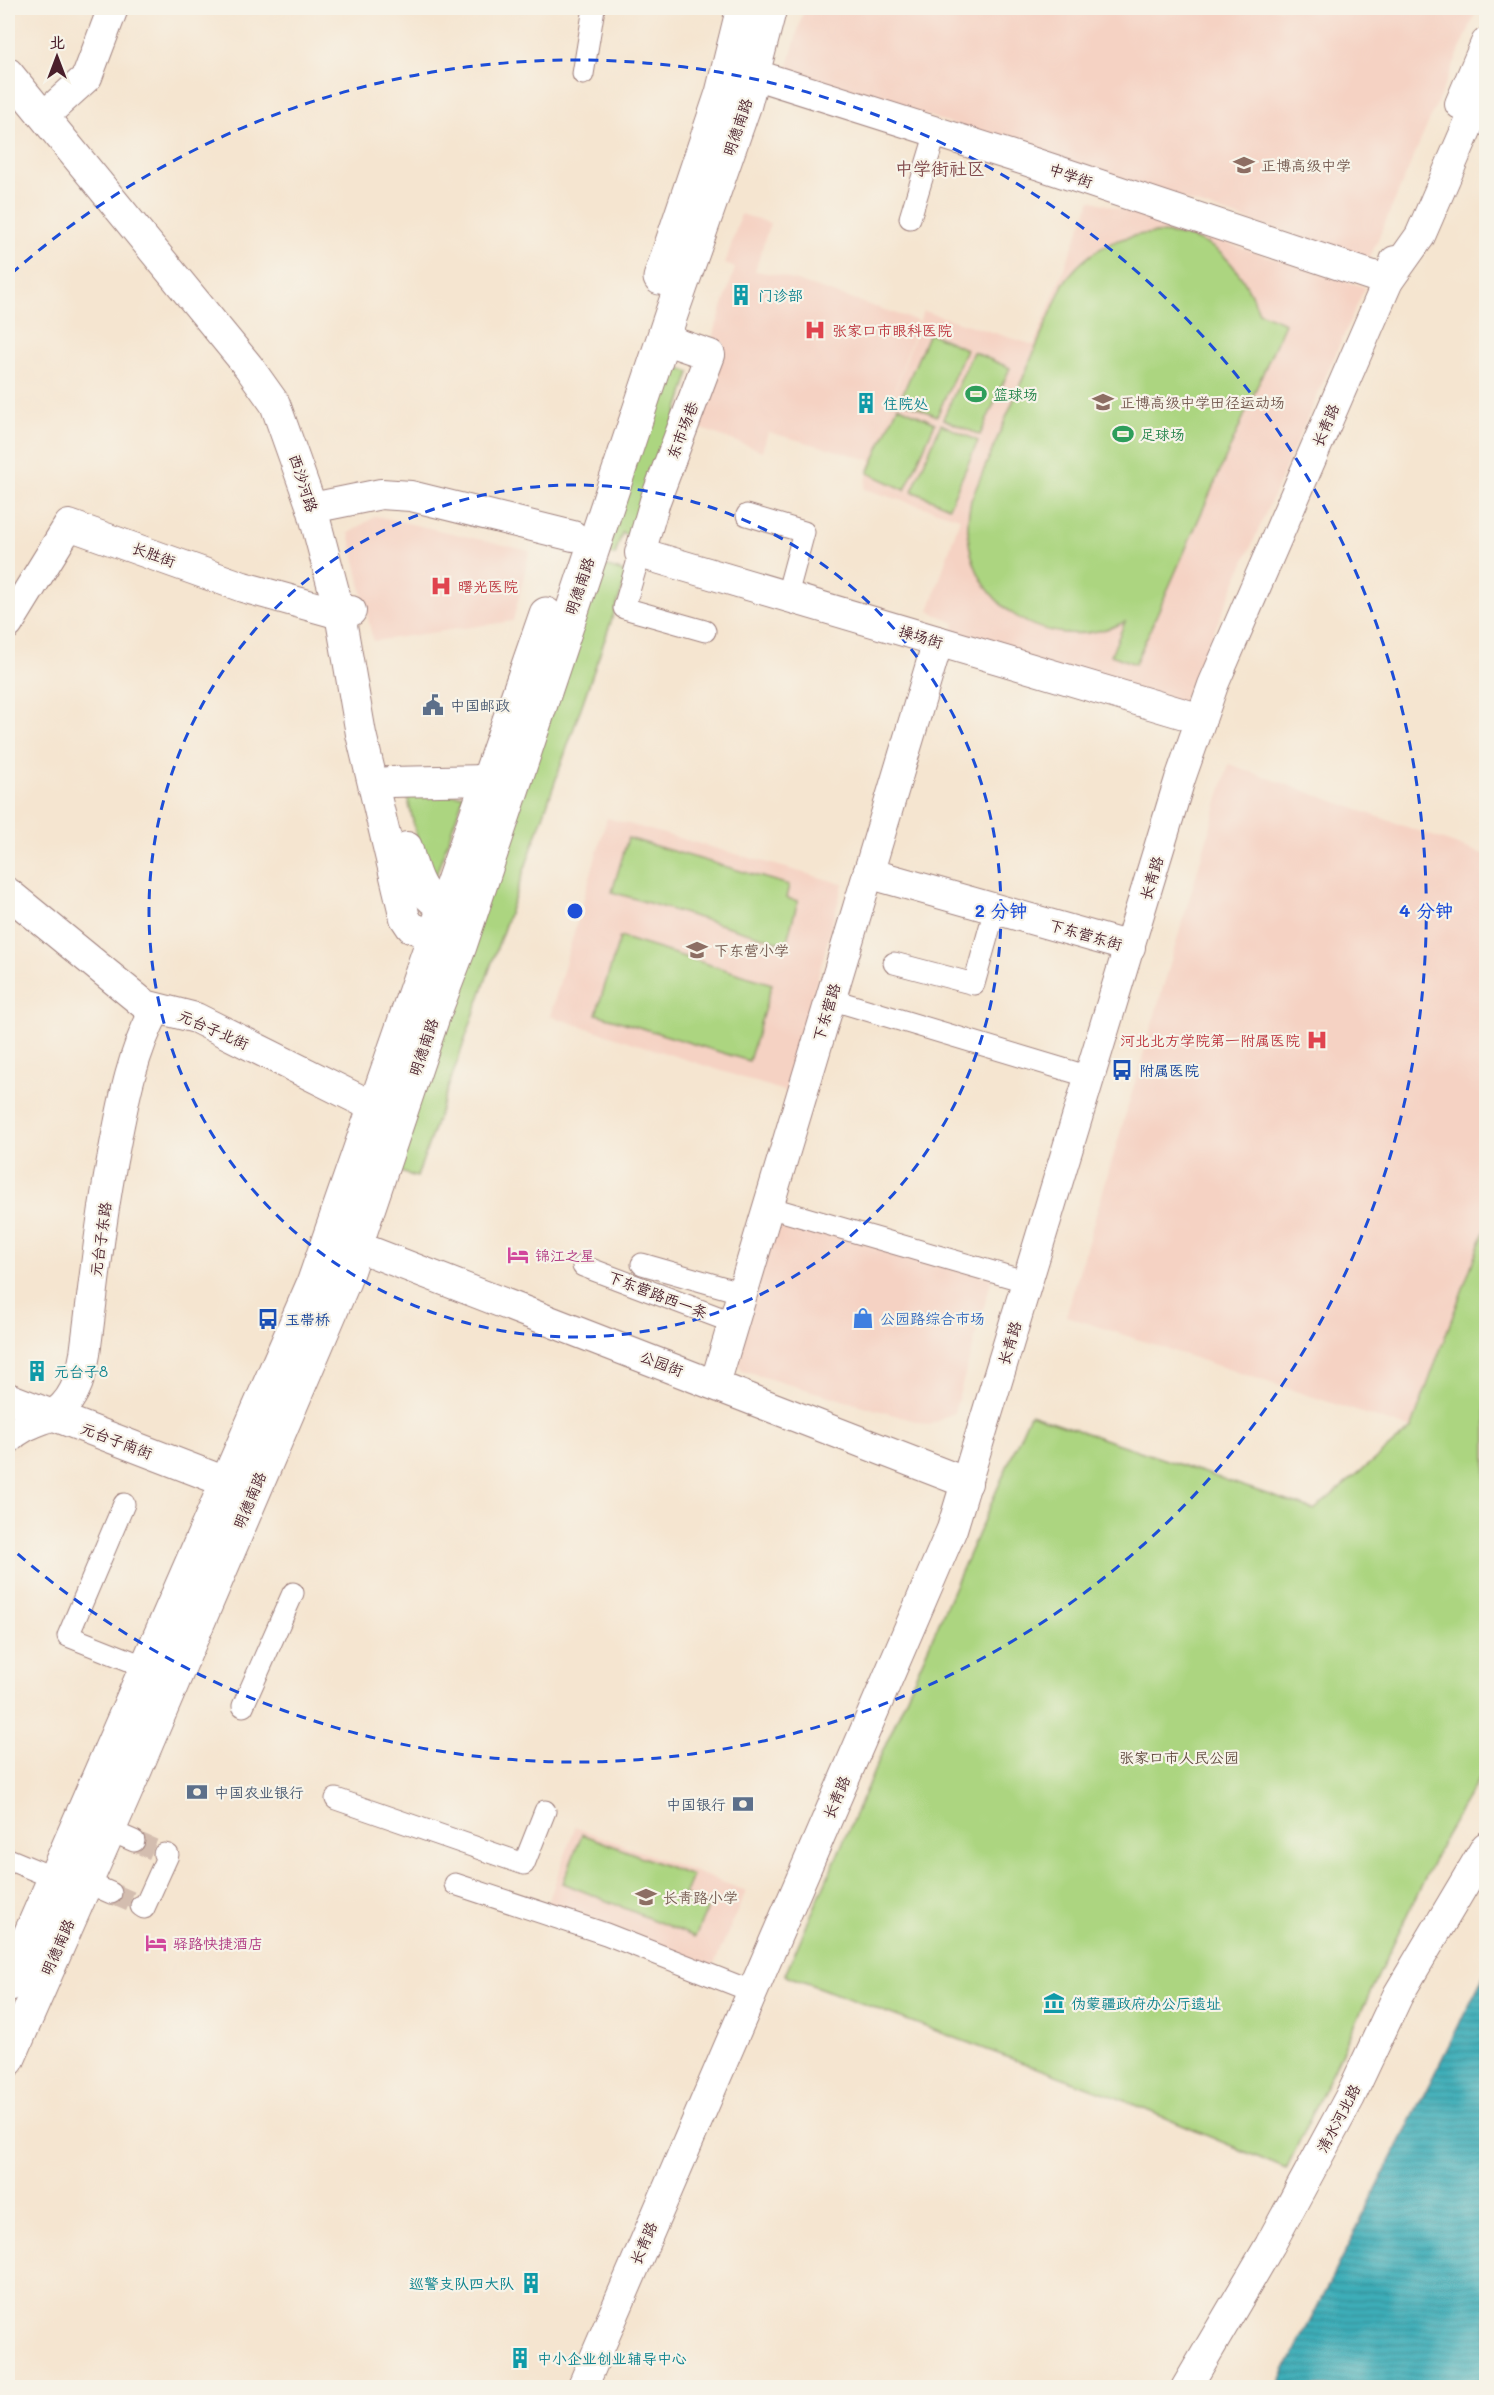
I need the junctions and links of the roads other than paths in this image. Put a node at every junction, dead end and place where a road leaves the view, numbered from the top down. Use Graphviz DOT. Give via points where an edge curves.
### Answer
graph roads {
  1 [pos="113,8"];
  2 [pos="594,8"];
  3 [pos="743,8"];
  4 [pos="770,8"];
  5 [pos="1486,43"];
  6 [pos="8,49"];
  7 [pos="8,73"];
  8 [pos="583,74"];
  9 [pos="753,74"];
  10 [pos="1486,84"];
  11 [pos="50,111"];
  12 [pos="936,132"];
  13 [pos="707,176"];
  14 [pos="910,218"];
  15 [pos="1388,281"];
  16 [pos="663,339"];
  17 [pos="318,507"];
  18 [pos="747,515"];
  19 [pos="573,536"];
  20 [pos="640,554"];
  21 [pos="786,595"];
  22 [pos="345,613"];
  23 [pos="8,624"];
  24 [pos="705,631"];
  25 [pos="938,641"];
  26 [pos="1201,719"];
  27 [pos="488,780"];
  28 [pos="389,782"];
  29 [pos="868,873"];
  30 [pos="8,894"];
  31 [pos="995,909"];
  32 [pos="451,927"];
  33 [pos="1130,947"];
  34 [pos="894,963"];
  35 [pos="831,999"];
  36 [pos="156,1009"];
  37 [pos="1090,1077"];
  38 [pos="374,1107"];
  39 [pos="768,1208"];
  40 [pos="356,1246"];
  41 [pos="642,1264"];
  42 [pos="583,1266"];
  43 [pos="1028,1282"];
  44 [pos="742,1293"];
  45 [pos="734,1323"];
  46 [pos="715,1384"];
  47 [pos="8,1398"];
  48 [pos="52,1415"];
  49 [pos="8,1438"];
  50 [pos="226,1482"];
  51 [pos="967,1483"];
  52 [pos="124,1504"];
  53 [pos="293,1593"];
  54 [pos="146,1667"];
  55 [pos="243,1706"];
  56 [pos="336,1799"];
  57 [pos="545,1811"];
  58 [pos="1486,1846"];
  59 [pos="164,1854"];
  60 [pos="8,1859"];
  61 [pos="54,1878"];
  62 [pos="455,1884"];
  63 [pos="141,1906"];
  64 [pos="8,1985"];
  65 [pos="751,1991"];
  66 [pos="8,2060"];
  67 [pos="582,2388"];
  68 [pos="1186,2388"];
  1 -- 11 [label="street" via="87,77"];
  2 -- 8 [label="street"];
  3 -- 13 [label="main road, 明德南路"];
  4 -- 9 [label="main road, 明德南路"];
  5 -- 15 [label="street, 长青路" via="1405,231"];
  6 -- 11 [label="street, 西沙河路"];
  7 -- 11 [label="street, 西沙河路"];
  9 -- 12 [label="street, 中学街"];
  9 -- 13 [label="main road, 明德南路"];
  10 -- 15 [label="street, 长青路" via="1420,236"];
  11 -- 17 [label="street, 西沙河路" via="255,346 299,422"];
  12 -- 14 [label="street"];
  12 -- 15 [label="street, 中学街"];
  13 -- 16 [label="main road, 明德南路"];
  13 -- 19 [label="main road, 明德南路"];
  15 -- 26 [label="street, 长青路"];
  16 -- 20 [label="street, 东市场巷" via="710,355 655,501"];
  16 -- 32 [label="main road, 明德南路"];
  17 -- 19 [label="street" via="381,494 411,496"];
  17 -- 22 [label="street, 西沙河路"];
  18 -- 21 [label="street" via="804,532"];
  19 -- 27 [label="main road, 明德南路"];
  20 -- 21 [label="street, 操场街"];
  20 -- 24 [label="street" via="624,608"];
  21 -- 25 [label="street, 操场街"];
  22 -- 23 [label="street, 长胜街" via="243,587 69,525"];
  22 -- 28 [label="street, 西沙河路"];
  22 -- 32 [label="street, 西沙河路" via="361,734 405,918 411,927"];
  25 -- 26 [label="street, 操场街"];
  25 -- 29 [label="street, 下东营路"];
  26 -- 33 [label="street, 长青路"];
  27 -- 28 [label="street"];
  27 -- 32 [label="main road, 明德南路"];
  28 -- 32 [label="street, 西沙河路" via="417,883"];
  29 -- 31 [label="street, 下东营东街"];
  29 -- 35 [label="street, 下东营路"];
  30 -- 36 [label="street, 元台子北街" via="138,1001"];
  31 -- 33 [label="street, 下东营东街"];
  31 -- 34 [label="street" via="974,984"];
  32 -- 38 [label="main road, 明德南路"];
  32 -- 40 [label="main road, 明德南路" via="434,1014"];
  33 -- 37 [label="street, 长青路"];
  35 -- 37 [label="street"];
  35 -- 39 [label="street, 下东营路"];
  36 -- 38 [label="street, 元台子北街" via="196,1018"];
  36 -- 48 [label="street, 元台子东路" via="143,1034 124,1097 81,1373 75,1391"];
  37 -- 43 [label="street, 长青路"];
  38 -- 50 [label="main road, 明德南路" via="313,1284"];
  39 -- 43 [label="street"];
  39 -- 44 [label="street, 下东营路"];
  40 -- 46 [label="street, 公园街"];
  40 -- 66 [label="main road, 明德南路" via="121,1836 99,1887"];
  41 -- 44 [label="street"];
  42 -- 45 [label="street, 下东营路西一条"];
  43 -- 51 [label="street, 长青路"];
  44 -- 45 [label="street, 下东营路"];
  45 -- 46 [label="street, 下东营路"];
  46 -- 51 [label="street, 公园街"];
  47 -- 48 [label="street, 元台子南街"];
  48 -- 49 [label="street, 元台子东路" via="18,1429"];
  48 -- 50 [label="street, 元台子南街"];
  50 -- 54 [label="main road, 明德南路"];
  51 -- 65 [label="street, 长青路" via="952,1529"];
  52 -- 54 [label="street" via="68,1636"];
  53 -- 55 [label="street"];
  54 -- 61 [label="main road, 明德南路"];
  56 -- 57 [label="street" via="524,1864"];
  58 -- 68 [label="street, 清水河北路" via="1398,1995 1350,2097"];
  59 -- 63 [label="street" via="168,1855 144,1908"];
  60 -- 61 [label="street"];
  61 -- 64 [label="main road, 明德南路"];
  62 -- 65 [label="street" via="606,1934"];
  65 -- 67 [label="street, 长青路"];
}
